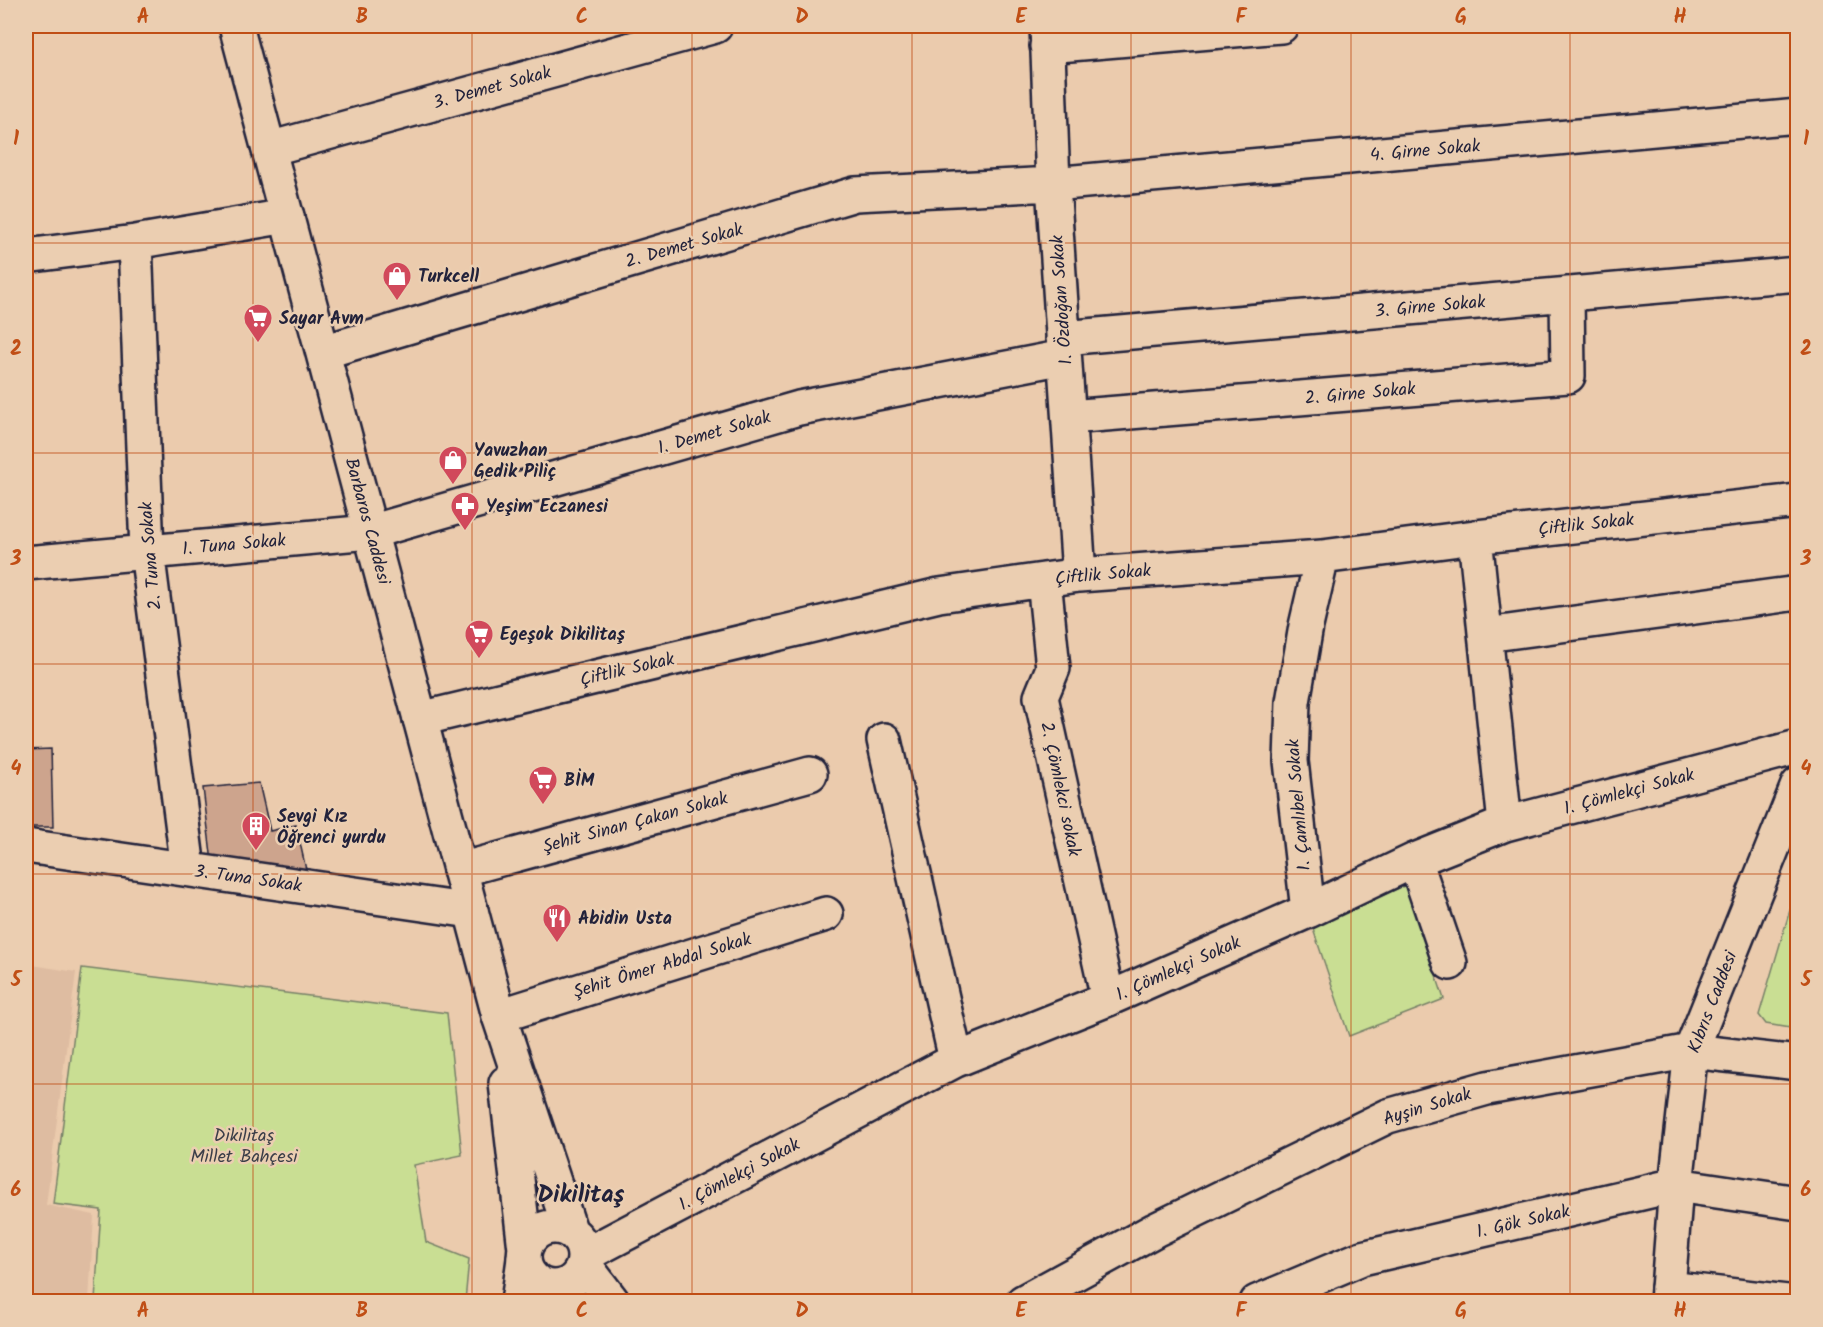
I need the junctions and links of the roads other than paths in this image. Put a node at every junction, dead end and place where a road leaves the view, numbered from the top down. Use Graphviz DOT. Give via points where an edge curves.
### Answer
graph roads {
  1 [pos="236,26"];
  2 [pos="715,26"];
  3 [pos="1281,26"];
  4 [pos="1047,36"];
  5 [pos="1797,116"];
  6 [pos="269,149"];
  7 [pos="1053,184"];
  8 [pos="287,216"];
  9 [pos="135,242"];
  10 [pos="26,256"];
  11 [pos="1797,274"];
  12 [pos="1567,294"];
  13 [pos="1064,348"];
  14 [pos="323,352"];
  15 [pos="1070,417"];
  16 [pos="1797,501"];
  17 [pos="370,532"];
  18 [pos="1475,537"];
  19 [pos="147,551"];
  20 [pos="1322,557"];
  21 [pos="26,563"];
  22 [pos="1079,575"];
  23 [pos="1044,580"];
  24 [pos="1797,593"];
  25 [pos="1486,634"];
  26 [pos="420,719"];
  27 [pos="884,740"];
  28 [pos="1797,747"];
  29 [pos="810,774"];
  30 [pos="1797,785"];
  31 [pos="1505,824"];
  32 [pos="26,846"];
  33 [pos="1415,860"];
  34 [pos="188,869"];
  35 [pos="460,870"];
  36 [pos="471,911"];
  37 [pos="1308,911"];
  38 [pos="826,914"];
  39 [pos="1450,963"];
  40 [pos="1108,999"];
  41 [pos="499,1016"];
  42 [pos="1691,1051"];
  43 [pos="956,1060"];
  44 [pos="1797,1063"];
  45 [pos="1676,1185"];
  46 [pos="1797,1203"];
  47 [pos="580,1250"];
  48 [pos="524,1254"];
  49 [pos="1668,1295"];
  50 [pos="518,1302"];
  51 [pos="613,1302"];
  52 [pos="1023,1302"];
  53 [pos="1257,1302"];
  54 [pos="1788,1302"];
  1 -- 6 [label="street, Barbaros Caddesi"];
  2 -- 6 [label="street, 3. Demet Sokak"];
  3 -- 4 [label="street"];
  4 -- 7 [label="street, 1. Özdoğan Sokak"];
  5 -- 7 [label="street, 4. Girne Sokak"];
  6 -- 8 [label="street, Barbaros Caddesi"];
  7 -- 13 [label="street, 1. Özdoğan Sokak"];
  7 -- 14 [label="street, 2. Demet Sokak" via="855,194"];
  8 -- 9 [label="street"];
  8 -- 14 [label="street, Barbaros Caddesi"];
  9 -- 10 [label="street"];
  9 -- 19 [label="street, 2. Tuna Sokak"];
  11 -- 12 [label="street, 3. Girne Sokak"];
  12 -- 13 [label="street, 3. Girne Sokak"];
  12 -- 15 [label="street, 2. Girne Sokak" via="1568,376"];
  13 -- 15 [label="street, 1. Özdoğan Sokak"];
  13 -- 17 [label="street, 1. Demet Sokak" via="799,408"];
  14 -- 17 [label="street, Barbaros Caddesi"];
  15 -- 22 [label="street, 1. Özdoğan Sokak"];
  16 -- 18 [label="street, Çiftlik Sokak"];
  17 -- 19 [label="street, 1. Tuna Sokak"];
  17 -- 26 [label="street, Barbaros Caddesi"];
  18 -- 20 [label="street, Çiftlik Sokak"];
  18 -- 25 [label="street"];
  19 -- 21 [label="street, 1. Tuna Sokak"];
  19 -- 34 [label="street, 2. Tuna Sokak"];
  20 -- 22 [label="street, Çiftlik Sokak"];
  20 -- 37 [label="street, 1. Çamlıbel Sokak" via="1293,702 1291,761"];
  22 -- 23 [label="street, Çiftlik Sokak"];
  23 -- 26 [label="street, Çiftlik Sokak" via="939,595"];
  23 -- 40 [label="street, 2. Çömlekci sokak" via="1053,668 1041,696"];
  24 -- 25 [label="street"];
  25 -- 31 [label="street"];
  26 -- 35 [label="street, Barbaros Caddesi"];
  27 -- 43 [label="street"];
  28 -- 31 [label="street, 1. Çömlekçi Sokak"];
  29 -- 35 [label="street, Şehit Sinan Çakan Sokak"];
  30 -- 42 [label="street, Kıbrıs Caddesi"];
  31 -- 33 [label="street, 1. Çömlekçi Sokak"];
  32 -- 34 [label="street, 3. Tuna Sokak"];
  33 -- 37 [label="street, 1. Çömlekçi Sokak"];
  33 -- 39 [label="street"];
  34 -- 36 [label="street, 3. Tuna Sokak"];
  35 -- 36 [label="street, Barbaros Caddesi"];
  36 -- 41 [label="street, Barbaros Caddesi"];
  37 -- 40 [label="street, 1. Çömlekçi Sokak"];
  38 -- 41 [label="street, Şehit Ömer Abdal Sokak"];
  40 -- 43 [label="street, 1. Çömlekçi Sokak"];
  41 -- 47 [label="street"];
  41 -- 48 [label="street"];
  42 -- 44 [label="street, Ayşin Sokak"];
  42 -- 45 [label="street, Kıbrıs Caddesi"];
  42 -- 52 [label="street, Ayşin Sokak" via="1487,1088 1388,1116 1155,1230"];
  43 -- 47 [label="street, 1. Çömlekçi Sokak"];
  45 -- 46 [label="street, 1. Gök Sokak"];
  45 -- 49 [label="street, Kıbrıs Caddesi"];
  45 -- 53 [label="street, 1. Gök Sokak" via="1362,1258"];
  47 -- 48 [label="street" via="552,1226 535,1234"];
  47 -- 48 [label="street" via="579,1275 558,1287 535,1280 527,1271"];
  47 -- 51 [label="street"];
  48 -- 50 [label="street"];
  49 -- 54 [label="street"];
}
